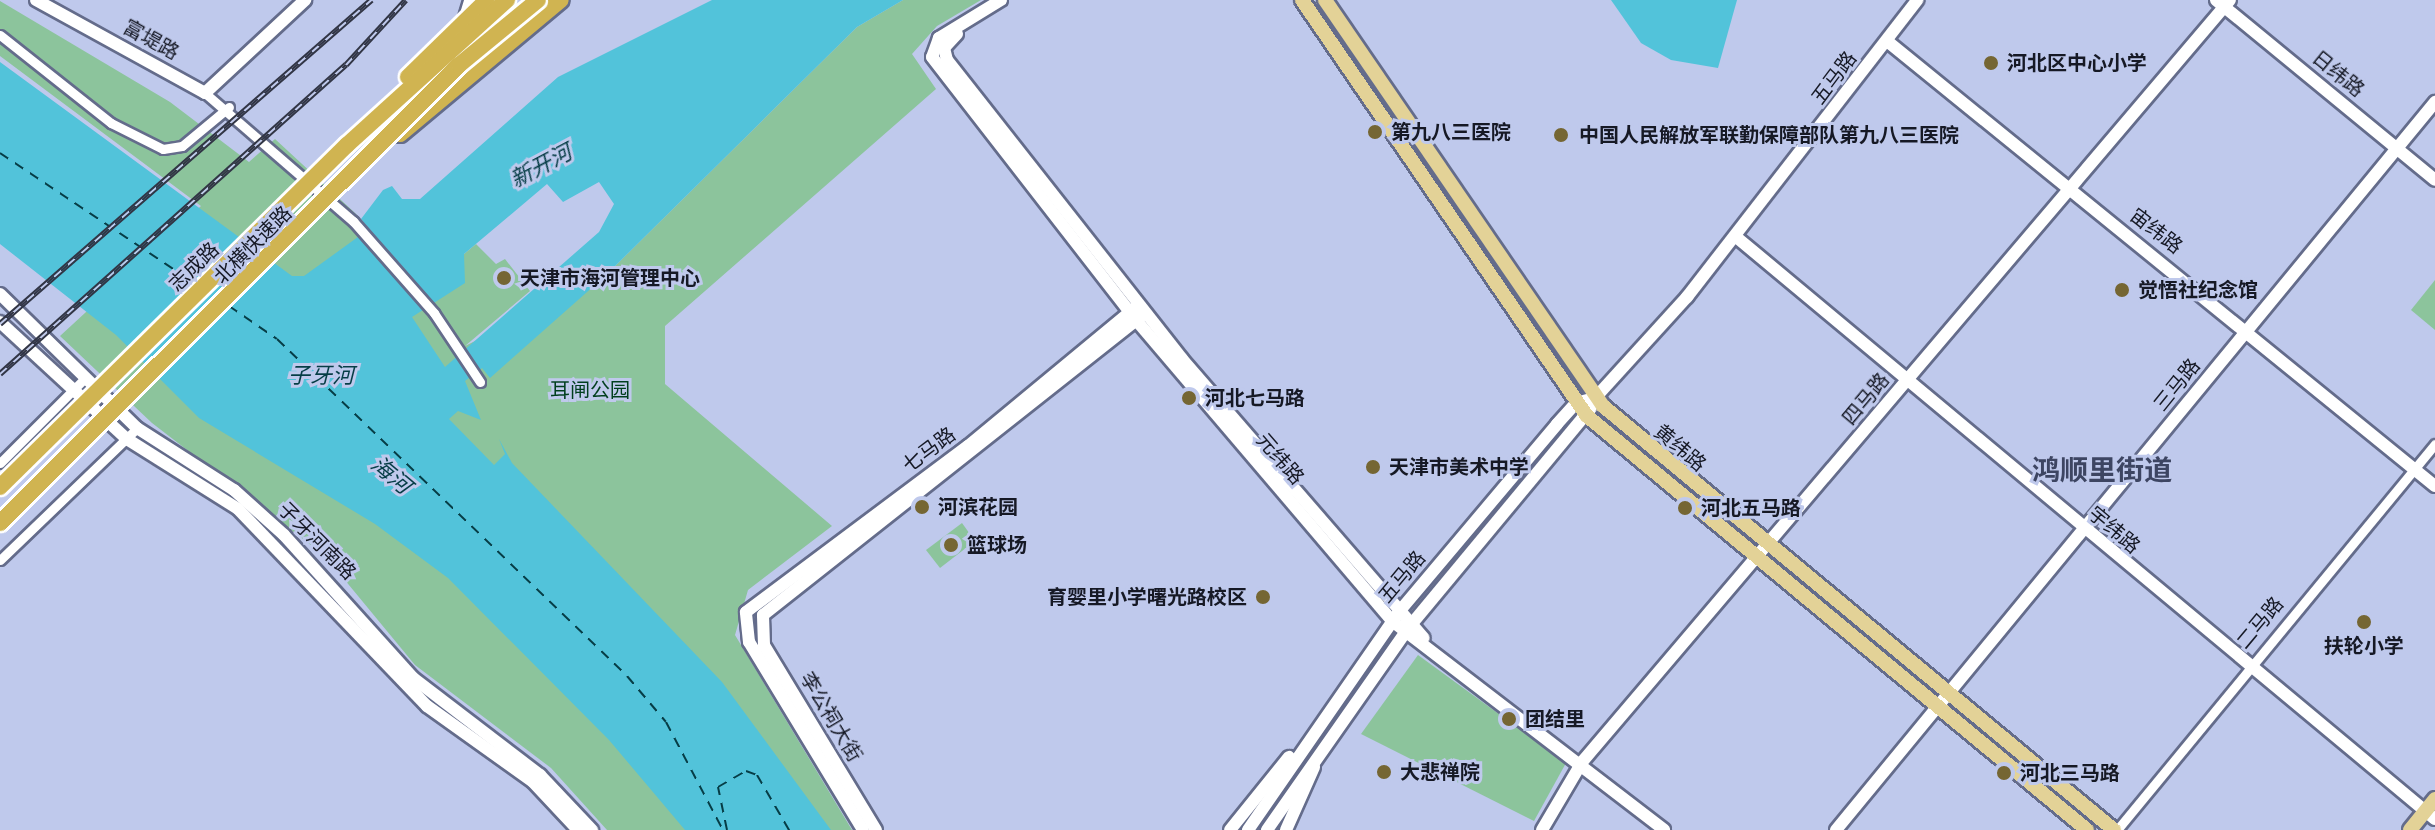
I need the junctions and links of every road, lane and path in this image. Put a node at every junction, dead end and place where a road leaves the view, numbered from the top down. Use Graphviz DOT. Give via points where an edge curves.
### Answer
graph roads {
  1 [pos="36,0"];
  2 [pos="305,0"];
  3 [pos="468,0"];
  4 [pos="487,0"];
  5 [pos="507,0"];
  6 [pos="538,0"];
  7 [pos="561,0"];
  8 [pos="1001,0"];
  9 [pos="1015,0"];
  10 [pos="1302,0"];
  11 [pos="1325,0"];
  12 [pos="1917,0"];
  13 [pos="2223,2"];
  14 [pos="0,35"];
  15 [pos="1887,41"];
  16 [pos="205,93"];
  17 [pos="2435,102"];
  18 [pos="229,107"];
  19 [pos="347,145"];
  20 [pos="2397,148"];
  21 [pos="347,179"];
  22 [pos="2435,180"];
  23 [pos="2070,189"];
  24 [pos="320,195"];
  25 [pos="1735,236"];
  26 [pos="0,294"];
  27 [pos="1138,312"];
  28 [pos="0,322"];
  29 [pos="2248,329"];
  30 [pos="84,379"];
  31 [pos="478,379"];
  32 [pos="1909,379"];
  33 [pos="70,394"];
  34 [pos="1595,398"];
  35 [pos="1576,403"];
  36 [pos="1587,416"];
  37 [pos="137,428"];
  38 [pos="127,439"];
  39 [pos="2435,444"];
  40 [pos="0,463"];
  41 [pos="2414,468"];
  42 [pos="2435,486"];
  43 [pos="0,487"];
  44 [pos="0,523"];
  45 [pos="2084,532"];
  46 [pos="1768,546"];
  47 [pos="1757,559"];
  48 [pos="0,560"];
  49 [pos="1395,617"];
  50 [pos="762,621"];
  51 [pos="744,622"];
  52 [pos="1408,629"];
  53 [pos="2248,665"];
  54 [pos="1949,693"];
  55 [pos="1936,707"];
  56 [pos="1300,747"];
  57 [pos="1317,757"];
  58 [pos="1580,764"];
  59 [pos="2432,810"];
  60 [pos="578,830"];
  61 [pos="592,830"];
  62 [pos="863,830"];
  63 [pos="876,830"];
  64 [pos="1230,830"];
  65 [pos="1248,830"];
  66 [pos="1267,830"];
  67 [pos="1286,830"];
  68 [pos="1542,830"];
  69 [pos="1664,830"];
  70 [pos="1672,830"];
  71 [pos="1829,830"];
  72 [pos="1836,830"];
  73 [pos="2087,830"];
  74 [pos="2115,830"];
  75 [pos="2410,830"];
  1 -- 16 [label="street, 富堤路"];
  2 -- 16 [label="street"];
  3 -- 24 [label="street" via="450,65"];
  4 -- 19 [label="highway, bridge"];
  5 -- 19 [label="highway, 志成路, bridge"];
  6 -- 21 [label="highway, 北横快速路, bridge" via="459,65"];
  7 -- 21 [label="highway, bridge"];
  8 -- 27 [label="street, 元纬路" via="947,32 931,50"];
  9 -- 27 [label="street, 元纬路" via="944,48"];
  10 -- 35 [label="main road, 黄纬路"];
  11 -- 34 [label="main road, 黄纬路"];
  12 -- 15 [label="street, 五马路"];
  13 -- 20 [label="street, 日纬路"];
  13 -- 23 [label="street, 四马路"];
  14 -- 18 [label="street" via="111,123 163,149 182,146"];
  15 -- 23 [label="street, 宙纬路"];
  15 -- 25 [label="street, 五马路"];
  16 -- 18 [label="street"];
  17 -- 20 [label="street, 三马路"];
  18 -- 24 [label="street"];
  19 -- 43 [label="highway, 志成路, bridge"];
  20 -- 22 [label="street, 日纬路"];
  20 -- 29 [label="street, 三马路"];
  21 -- 44 [label="highway, 北横快速路, bridge"];
  23 -- 29 [label="street, 宙纬路"];
  23 -- 32 [label="street, 四马路"];
  24 -- 31 [label="street" via="353,221 434,313"];
  25 -- 32 [label="street, 宇纬路"];
  25 -- 34 [label="street, 五马路"];
  26 -- 30 [label="street, 子牙河南路"];
  27 -- 49 [label="street, 元纬路"];
  27 -- 50 [label="street, 七马路" via="960,464 776,600"];
  27 -- 51 [label="street, 七马路" via="968,446 761,596"];
  28 -- 33 [label="street, 子牙河南路"];
  29 -- 41 [label="street, 宙纬路"];
  29 -- 45 [label="street, 三马路"];
  30 -- 33 [label="street"];
  30 -- 37 [label="street, 子牙河南路"];
  32 -- 45 [label="street, 宇纬路"];
  32 -- 46 [label="street, 四马路"];
  33 -- 38 [label="street, 子牙河南路"];
  33 -- 40 [label="street"];
  34 -- 35 [label="street"];
  34 -- 36 [label="street, 五马路"];
  34 -- 46 [label="main road, 黄纬路"];
  35 -- 36 [label="main road, 黄纬路"];
  35 -- 49 [label="street, 五马路"];
  36 -- 47 [label="main road, 黄纬路"];
  36 -- 52 [label="street, 五马路"];
  37 -- 38 [label="street"];
  37 -- 61 [label="street, 子牙河南路" via="254,508 345,596 413,678 540,775"];
  38 -- 48 [label="street"];
  38 -- 60 [label="street, 子牙河南路" via="238,509 427,706 533,782"];
  39 -- 41 [label="street, 二马路"];
  41 -- 42 [label="street, 宙纬路"];
  41 -- 53 [label="street, 二马路"];
  45 -- 53 [label="street, 宇纬路"];
  45 -- 54 [label="street, 三马路"];
  46 -- 47 [label="street, 四马路"];
  46 -- 54 [label="main road, 黄纬路"];
  47 -- 55 [label="main road, 黄纬路"];
  47 -- 58 [label="street, 四马路"];
  49 -- 52 [label="street, 元纬路"];
  49 -- 56 [label="street, 五马路"];
  50 -- 63 [label="street, 李公祠大街" via="764,645"];
  51 -- 62 [label="street, 李公祠大街"];
  52 -- 57 [label="street, 五马路"];
  52 -- 58 [label="street, 元纬路"];
  53 -- 59 [label="street, 宇纬路"];
  53 -- 74 [label="street, 二马路"];
  54 -- 55 [label="street, 三马路"];
  54 -- 74 [label="main road, 黄纬路"];
  55 -- 71 [label="street, 三马路"];
  55 -- 72 [label="street, 三马路"];
  55 -- 73 [label="main road, 黄纬路"];
  56 -- 64 [label="street"];
  56 -- 65 [label="street, 五马路"];
  57 -- 66 [label="street, 五马路"];
  57 -- 67 [label="street"];
  58 -- 68 [label="street, 四马路"];
  58 -- 69 [label="street, 元纬路"];
  58 -- 70 [label="street, 元纬路"];
  59 -- 75 [label="main road"];
}
